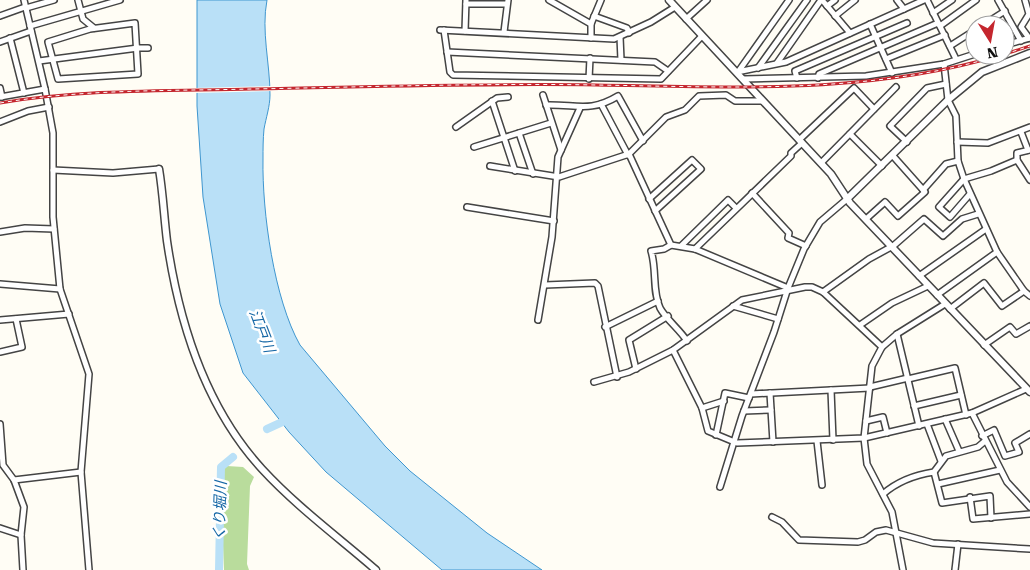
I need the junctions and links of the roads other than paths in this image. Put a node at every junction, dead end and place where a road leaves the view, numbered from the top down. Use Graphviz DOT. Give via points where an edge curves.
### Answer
graph roads {
  1 [pos="24,0"];
  2 [pos="54,0"];
  3 [pos="78,0"];
  4 [pos="549,0"];
  5 [pos="601,0"];
  6 [pos="669,0"];
  7 [pos="707,0"];
  8 [pos="789,0"];
  9 [pos="807,0"];
  10 [pos="822,0"];
  11 [pos="835,0"];
  12 [pos="855,0"];
  13 [pos="897,0"];
  14 [pos="926,0"];
  15 [pos="952,0"];
  16 [pos="976,0"];
  17 [pos="998,0"];
  18 [pos="1025,0"];
  19 [pos="116,1"];
  20 [pos="466,2"];
  21 [pos="507,2"];
  22 [pos="827,6"];
  23 [pos="675,7"];
  24 [pos="26,8"];
  25 [pos="904,9"];
  26 [pos="81,11"];
  27 [pos="1005,11"];
  28 [pos="933,13"];
  29 [pos="999,15"];
  30 [pos="0,16"];
  31 [pos="594,16"];
  32 [pos="835,16"];
  33 [pos="686,19"];
  34 [pos="906,23"];
  35 [pos="591,24"];
  36 [pos="870,24"];
  37 [pos="939,24"];
  38 [pos="30,28"];
  39 [pos="94,28"];
  40 [pos="465,31"];
  41 [pos="504,32"];
  42 [pos="629,33"];
  43 [pos="850,33"];
  44 [pos="945,35"];
  45 [pos="620,36"];
  46 [pos="702,36"];
  47 [pos="965,36"];
  48 [pos="876,37"];
  49 [pos="10,38"];
  50 [pos="591,38"];
  51 [pos="1030,38"];
  52 [pos="1021,41"];
  53 [pos="0,42"];
  54 [pos="1015,42"];
  55 [pos="950,46"];
  56 [pos="137,48"];
  57 [pos="148,48"];
  58 [pos="881,48"];
  59 [pos="447,52"];
  60 [pos="1030,53"];
  61 [pos="965,57"];
  62 [pos="590,58"];
  63 [pos="53,59"];
  64 [pos="886,59"];
  65 [pos="956,59"];
  66 [pos="621,60"];
  67 [pos="39,61"];
  68 [pos="776,64"];
  69 [pos="944,64"];
  70 [pos="758,68"];
  71 [pos="668,71"];
  72 [pos="737,72"];
  73 [pos="892,73"];
  74 [pos="797,78"];
  75 [pos="818,78"];
  76 [pos="589,79"];
  77 [pos="744,80"];
  78 [pos="946,84"];
  79 [pos="896,86"];
  80 [pos="0,88"];
  81 [pos="45,89"];
  82 [pos="24,93"];
  83 [pos="543,95"];
  84 [pos="1,97"];
  85 [pos="508,97"];
  86 [pos="948,100"];
  87 [pos="492,101"];
  88 [pos="762,101"];
  89 [pos="602,104"];
  90 [pos="546,105"];
  91 [pos="49,107"];
  92 [pos="580,108"];
  93 [pos="874,109"];
  94 [pos="0,122"];
  95 [pos="552,123"];
  96 [pos="456,127"];
  97 [pos="1030,127"];
  98 [pos="1021,132"];
  99 [pos="519,133"];
  100 [pos="850,134"];
  101 [pos="504,138"];
  102 [pos="643,141"];
  103 [pos="801,142"];
  104 [pos="907,142"];
  105 [pos="957,142"];
  106 [pos="474,148"];
  107 [pos="560,150"];
  108 [pos="1029,150"];
  109 [pos="628,155"];
  110 [pos="893,156"];
  111 [pos="1017,160"];
  112 [pos="958,162"];
  113 [pos="821,163"];
  114 [pos="490,166"];
  115 [pos="882,166"];
  116 [pos="159,169"];
  117 [pos="53,170"];
  118 [pos="515,171"];
  119 [pos="533,174"];
  120 [pos="556,177"];
  121 [pos="964,179"];
  122 [pos="671,180"];
  123 [pos="1030,180"];
  124 [pos="679,189"];
  125 [pos="923,190"];
  126 [pos="752,193"];
  127 [pos="970,194"];
  128 [pos="649,199"];
  129 [pos="848,199"];
  130 [pos="466,207"];
  131 [pos="736,208"];
  132 [pos="655,211"];
  133 [pos="978,214"];
  134 [pos="866,219"];
  135 [pos="554,221"];
  136 [pos="54,229"];
  137 [pos="986,229"];
  138 [pos="0,232"];
  139 [pos="672,245"];
  140 [pos="681,246"];
  141 [pos="806,246"];
  142 [pos="892,247"];
  143 [pos="695,249"];
  144 [pos="998,252"];
  145 [pos="919,276"];
  146 [pos="0,284"];
  147 [pos="546,285"];
  148 [pos="928,286"];
  149 [pos="60,289"];
  150 [pos="788,289"];
  151 [pos="1024,291"];
  152 [pos="823,292"];
  153 [pos="937,296"];
  154 [pos="1030,296"];
  155 [pos="658,301"];
  156 [pos="733,306"];
  157 [pos="948,307"];
  158 [pos="69,314"];
  159 [pos="668,316"];
  160 [pos="16,319"];
  161 [pos="778,319"];
  162 [pos="0,320"];
  163 [pos="538,320"];
  164 [pos="860,326"];
  165 [pos="1030,326"];
  166 [pos="605,328"];
  167 [pos="897,334"];
  168 [pos="688,341"];
  169 [pos="984,345"];
  170 [pos="882,347"];
  171 [pos="674,350"];
  172 [pos="0,352"];
  173 [pos="636,370"];
  174 [pos="617,377"];
  175 [pos="908,379"];
  176 [pos="594,382"];
  177 [pos="870,387"];
  178 [pos="832,390"];
  179 [pos="1028,391"];
  180 [pos="770,392"];
  181 [pos="961,395"];
  182 [pos="750,396"];
  183 [pos="724,401"];
  184 [pos="914,406"];
  185 [pos="702,408"];
  186 [pos="771,410"];
  187 [pos="744,411"];
  188 [pos="972,413"];
  189 [pos="966,414"];
  190 [pos="945,419"];
  191 [pos="866,421"];
  192 [pos="0,424"];
  193 [pos="927,424"];
  194 [pos="919,426"];
  195 [pos="887,433"];
  196 [pos="1030,434"];
  197 [pos="716,435"];
  198 [pos="864,438"];
  199 [pos="984,438"];
  200 [pos="833,440"];
  201 [pos="817,441"];
  202 [pos="773,442"];
  203 [pos="734,443"];
  204 [pos="960,451"];
  205 [pos="941,461"];
  206 [pos="2,466"];
  207 [pos="1000,470"];
  208 [pos="81,472"];
  209 [pos="934,472"];
  210 [pos="14,480"];
  211 [pos="938,484"];
  212 [pos="822,485"];
  213 [pos="720,487"];
  214 [pos="882,494"];
  215 [pos="970,497"];
  216 [pos="1030,507"];
  217 [pos="1030,514"];
  218 [pos="772,517"];
  219 [pos="991,518"];
  220 [pos="0,528"];
  221 [pos="897,532"];
  222 [pos="21,535"];
  223 [pos="958,544"];
  224 [pos="1030,549"];
  225 [pos="23,570"];
  226 [pos="89,570"];
  227 [pos="376,570"];
  228 [pos="903,570"];
  229 [pos="955,570"];
  1 -- 24 [label="street"];
  2 -- 24 [label="street"];
  3 -- 26 [label="street"];
  4 -- 35 [label="street"];
  5 -- 31 [label="street"];
  6 -- 23 [label="street"];
  7 -- 33 [label="street"];
  8 -- 72 [label="street"];
  9 -- 70 [label="street"];
  10 -- 22 [label="street"];
  10 -- 68 [label="street"];
  11 -- 22 [label="street"];
  12 -- 32 [label="street"];
  13 -- 25 [label="street"];
  14 -- 25 [label="street"];
  14 -- 28 [label="street"];
  15 -- 28 [label="street"];
  16 -- 37 [label="street"];
  17 -- 27 [label="street"];
  18 -- 51 [label="street" via="1028,14 1020,27"];
  19 -- 26 [label="street"];
  20 -- 21 [label="street"];
  20 -- 40 [label="street"];
  21 -- 41 [label="street"];
  22 -- 32 [label="street"];
  23 -- 33 [label="street"];
  23 -- 42 [label="street"];
  24 -- 30 [label="street"];
  24 -- 38 [label="street"];
  25 -- 36 [label="street"];
  26 -- 38 [label="street"];
  26 -- 39 [label="street" via="83,19"];
  27 -- 29 [label="street"];
  27 -- 52 [label="street"];
  28 -- 37 [label="street"];
  31 -- 35 [label="street"];
  31 -- 42 [label="street" via="627,28"];
  32 -- 43 [label="street"];
  33 -- 46 [label="street"];
  34 -- 48 [label="street"];
  35 -- 50 [label="street"];
  36 -- 43 [label="street"];
  36 -- 48 [label="street"];
  37 -- 44 [label="street"];
  37 -- 58 [label="street"];
  38 -- 49 [label="street"];
  38 -- 67 [label="street"];
  39 -- 56 [label="street" via="135,23"];
  39 -- 63 [label="street" via="48,42"];
  40 -- 41 [label="street"];
  40 -- 59 [label="street" via="442,30"];
  41 -- 50 [label="street"];
  42 -- 45 [label="street"];
  43 -- 68 [label="street"];
  44 -- 55 [label="street"];
  44 -- 64 [label="street"];
  45 -- 50 [label="street" via="614,39"];
  45 -- 66 [label="street"];
  46 -- 71 [label="street"];
  46 -- 72 [label="street"];
  47 -- 55 [label="street"];
  48 -- 58 [label="street"];
  48 -- 74 [label="street" via="795,71"];
  49 -- 53 [label="street"];
  49 -- 82 [label="street"];
  51 -- 52 [label="street"];
  52 -- 54 [label="street"];
  55 -- 65 [label="street"];
  56 -- 57 [label="street"];
  56 -- 63 [label="street"];
  56 -- 63 [label="street" via="138,74 58,79"];
  58 -- 64 [label="street"];
  58 -- 75 [label="street" via="819,74"];
  59 -- 62 [label="street"];
  59 -- 76 [label="street" via="453,75"];
  60 -- 86 [label="street" via="990,67"];
  61 -- 65 [label="street"];
  62 -- 66 [label="street"];
  62 -- 76 [label="street"];
  63 -- 67 [label="street"];
  64 -- 73 [label="street"];
  65 -- 69 [label="street"];
  66 -- 71 [label="street" via="655,62"];
  67 -- 81 [label="street"];
  68 -- 70 [label="street"];
  69 -- 73 [label="street"];
  69 -- 78 [label="street"];
  70 -- 72 [label="street"];
  71 -- 76 [label="street" via="661,79"];
  72 -- 77 [label="street"];
  73 -- 75 [label="street"];
  74 -- 75 [label="street"];
  74 -- 77 [label="street"];
  77 -- 88 [label="street"];
  78 -- 86 [label="street"];
  78 -- 104 [label="street" via="927,88 890,126"];
  79 -- 93 [label="street"];
  80 -- 84 [label="street"];
  81 -- 82 [label="street"];
  81 -- 91 [label="street"];
  82 -- 84 [label="street"];
  83 -- 90 [label="street"];
  85 -- 87 [label="street"];
  86 -- 104 [label="street"];
  86 -- 105 [label="street" via="956,116"];
  87 -- 96 [label="street"];
  87 -- 101 [label="street"];
  88 -- 102 [label="street" via="735,101 726,95 699,96 685,110 666,117"];
  88 -- 103 [label="street"];
  89 -- 92 [label="street"];
  89 -- 102 [label="street" via="618,96"];
  89 -- 109 [label="street"];
  90 -- 92 [label="street" via="567,104"];
  90 -- 95 [label="street"];
  91 -- 94 [label="street"];
  91 -- 117 [label="street" via="54,140"];
  92 -- 107 [label="street"];
  93 -- 100 [label="street"];
  93 -- 103 [label="street" via="854,88"];
  95 -- 99 [label="street"];
  95 -- 107 [label="street"];
  97 -- 98 [label="street"];
  98 -- 105 [label="street" via="988,143"];
  98 -- 108 [label="street"];
  99 -- 101 [label="street"];
  99 -- 119 [label="street"];
  100 -- 113 [label="street"];
  100 -- 115 [label="street"];
  101 -- 106 [label="street"];
  101 -- 118 [label="street"];
  102 -- 109 [label="street"];
  103 -- 113 [label="street"];
  103 -- 126 [label="street"];
  104 -- 110 [label="street"];
  105 -- 112 [label="street"];
  107 -- 120 [label="street"];
  108 -- 111 [label="street" via="1017,153"];
  109 -- 120 [label="street"];
  109 -- 128 [label="street"];
  110 -- 115 [label="street"];
  110 -- 125 [label="street"];
  111 -- 121 [label="street"];
  111 -- 123 [label="street"];
  112 -- 121 [label="street"];
  112 -- 125 [label="street" via="946,164"];
  113 -- 129 [label="street"];
  114 -- 118 [label="street"];
  115 -- 129 [label="street"];
  116 -- 117 [label="street" via="113,173"];
  116 -- 227 [label="street" via="183,319 221,412 269,477"];
  117 -- 136 [label="street"];
  118 -- 119 [label="street"];
  119 -- 120 [label="street"];
  120 -- 135 [label="street"];
  121 -- 127 [label="street"];
  121 -- 127 [label="street" via="939,207 950,217"];
  122 -- 124 [label="street"];
  122 -- 124 [label="street" via="692,160 701,169"];
  122 -- 128 [label="street"];
  124 -- 132 [label="street"];
  125 -- 134 [label="street" via="925,192 898,216 885,202"];
  126 -- 131 [label="street"];
  126 -- 141 [label="street" via="789,233 788,238"];
  127 -- 133 [label="street"];
  128 -- 132 [label="street"];
  129 -- 134 [label="street"];
  129 -- 141 [label="street" via="820,222"];
  130 -- 135 [label="street"];
  131 -- 140 [label="street" via="728,200"];
  131 -- 143 [label="street"];
  132 -- 139 [label="street"];
  133 -- 137 [label="street"];
  133 -- 142 [label="street" via="962,219 943,236 924,219"];
  134 -- 142 [label="street"];
  135 -- 147 [label="street"];
  136 -- 138 [label="street" via="25,228"];
  136 -- 149 [label="street"];
  137 -- 144 [label="street"];
  137 -- 145 [label="street"];
  139 -- 140 [label="street"];
  139 -- 155 [label="street" via="651,251 656,265"];
  140 -- 143 [label="street"];
  141 -- 150 [label="street"];
  142 -- 145 [label="street"];
  142 -- 152 [label="street" via="869,259"];
  143 -- 150 [label="street"];
  144 -- 151 [label="street"];
  144 -- 153 [label="street"];
  145 -- 148 [label="street"];
  146 -- 149 [label="street"];
  147 -- 163 [label="street"];
  147 -- 166 [label="street" via="596,283"];
  148 -- 153 [label="street"];
  148 -- 164 [label="street" via="892,304"];
  149 -- 158 [label="street"];
  150 -- 152 [label="street" via="812,287"];
  150 -- 156 [label="street" via="742,300"];
  150 -- 161 [label="street"];
  151 -- 154 [label="street"];
  151 -- 157 [label="street" via="1002,306 984,283"];
  152 -- 164 [label="street"];
  153 -- 157 [label="street"];
  155 -- 159 [label="street"];
  155 -- 166 [label="street"];
  156 -- 161 [label="street"];
  156 -- 168 [label="street"];
  157 -- 167 [label="street"];
  157 -- 169 [label="street"];
  158 -- 160 [label="street"];
  158 -- 208 [label="street" via="84,354 89,380"];
  159 -- 168 [label="street"];
  159 -- 173 [label="street" via="629,340"];
  160 -- 162 [label="street"];
  160 -- 172 [label="street" via="22,347"];
  161 -- 182 [label="street"];
  164 -- 170 [label="street"];
  165 -- 169 [label="street" via="1016,334 1010,327"];
  166 -- 174 [label="street"];
  167 -- 170 [label="street"];
  167 -- 175 [label="street"];
  168 -- 171 [label="street"];
  169 -- 179 [label="street"];
  170 -- 177 [label="street" via="872,366"];
  171 -- 173 [label="street"];
  171 -- 185 [label="street"];
  173 -- 174 [label="street"];
  174 -- 176 [label="street"];
  175 -- 177 [label="street"];
  175 -- 181 [label="street" via="955,368"];
  175 -- 184 [label="street"];
  177 -- 178 [label="street"];
  177 -- 191 [label="street"];
  178 -- 180 [label="street"];
  178 -- 200 [label="street"];
  179 -- 188 [label="street"];
  180 -- 182 [label="street"];
  180 -- 186 [label="street"];
  181 -- 184 [label="street"];
  181 -- 189 [label="street"];
  182 -- 183 [label="street" via="725,393"];
  182 -- 187 [label="street"];
  183 -- 185 [label="street"];
  183 -- 197 [label="street"];
  184 -- 194 [label="street"];
  185 -- 197 [label="street" via="706,428"];
  186 -- 187 [label="street"];
  186 -- 202 [label="street"];
  187 -- 203 [label="street"];
  188 -- 189 [label="street"];
  188 -- 199 [label="street"];
  189 -- 190 [label="street"];
  190 -- 193 [label="street"];
  190 -- 204 [label="street"];
  191 -- 195 [label="street" via="883,417"];
  191 -- 198 [label="street"];
  192 -- 206 [label="street"];
  193 -- 194 [label="street"];
  193 -- 205 [label="street"];
  194 -- 195 [label="street"];
  195 -- 198 [label="street"];
  196 -- 199 [label="street" via="1016,444 1019,452 1004,456 994,430"];
  197 -- 203 [label="street"];
  198 -- 200 [label="street"];
  198 -- 214 [label="street" via="868,469"];
  199 -- 204 [label="street" via="978,447"];
  199 -- 207 [label="street"];
  200 -- 201 [label="street"];
  201 -- 202 [label="street"];
  201 -- 212 [label="street"];
  202 -- 203 [label="street"];
  203 -- 213 [label="street"];
  204 -- 205 [label="street"];
  205 -- 209 [label="street"];
  206 -- 210 [label="street"];
  207 -- 211 [label="street"];
  207 -- 216 [label="street"];
  208 -- 210 [label="street"];
  208 -- 226 [label="street"];
  209 -- 211 [label="street"];
  209 -- 214 [label="street" via="918,474"];
  210 -- 222 [label="street" via="24,507"];
  211 -- 215 [label="street" via="942,503"];
  214 -- 221 [label="street" via="892,512"];
  215 -- 219 [label="street" via="972,519"];
  215 -- 219 [label="street" via="990,496"];
  217 -- 219 [label="street"];
  218 -- 221 [label="street" via="782,522 798,540 858,542 880,531"];
  220 -- 222 [label="street"];
  221 -- 223 [label="street" via="933,543"];
  221 -- 228 [label="street"];
  222 -- 225 [label="street"];
  223 -- 224 [label="street"];
  223 -- 229 [label="street"];
}
